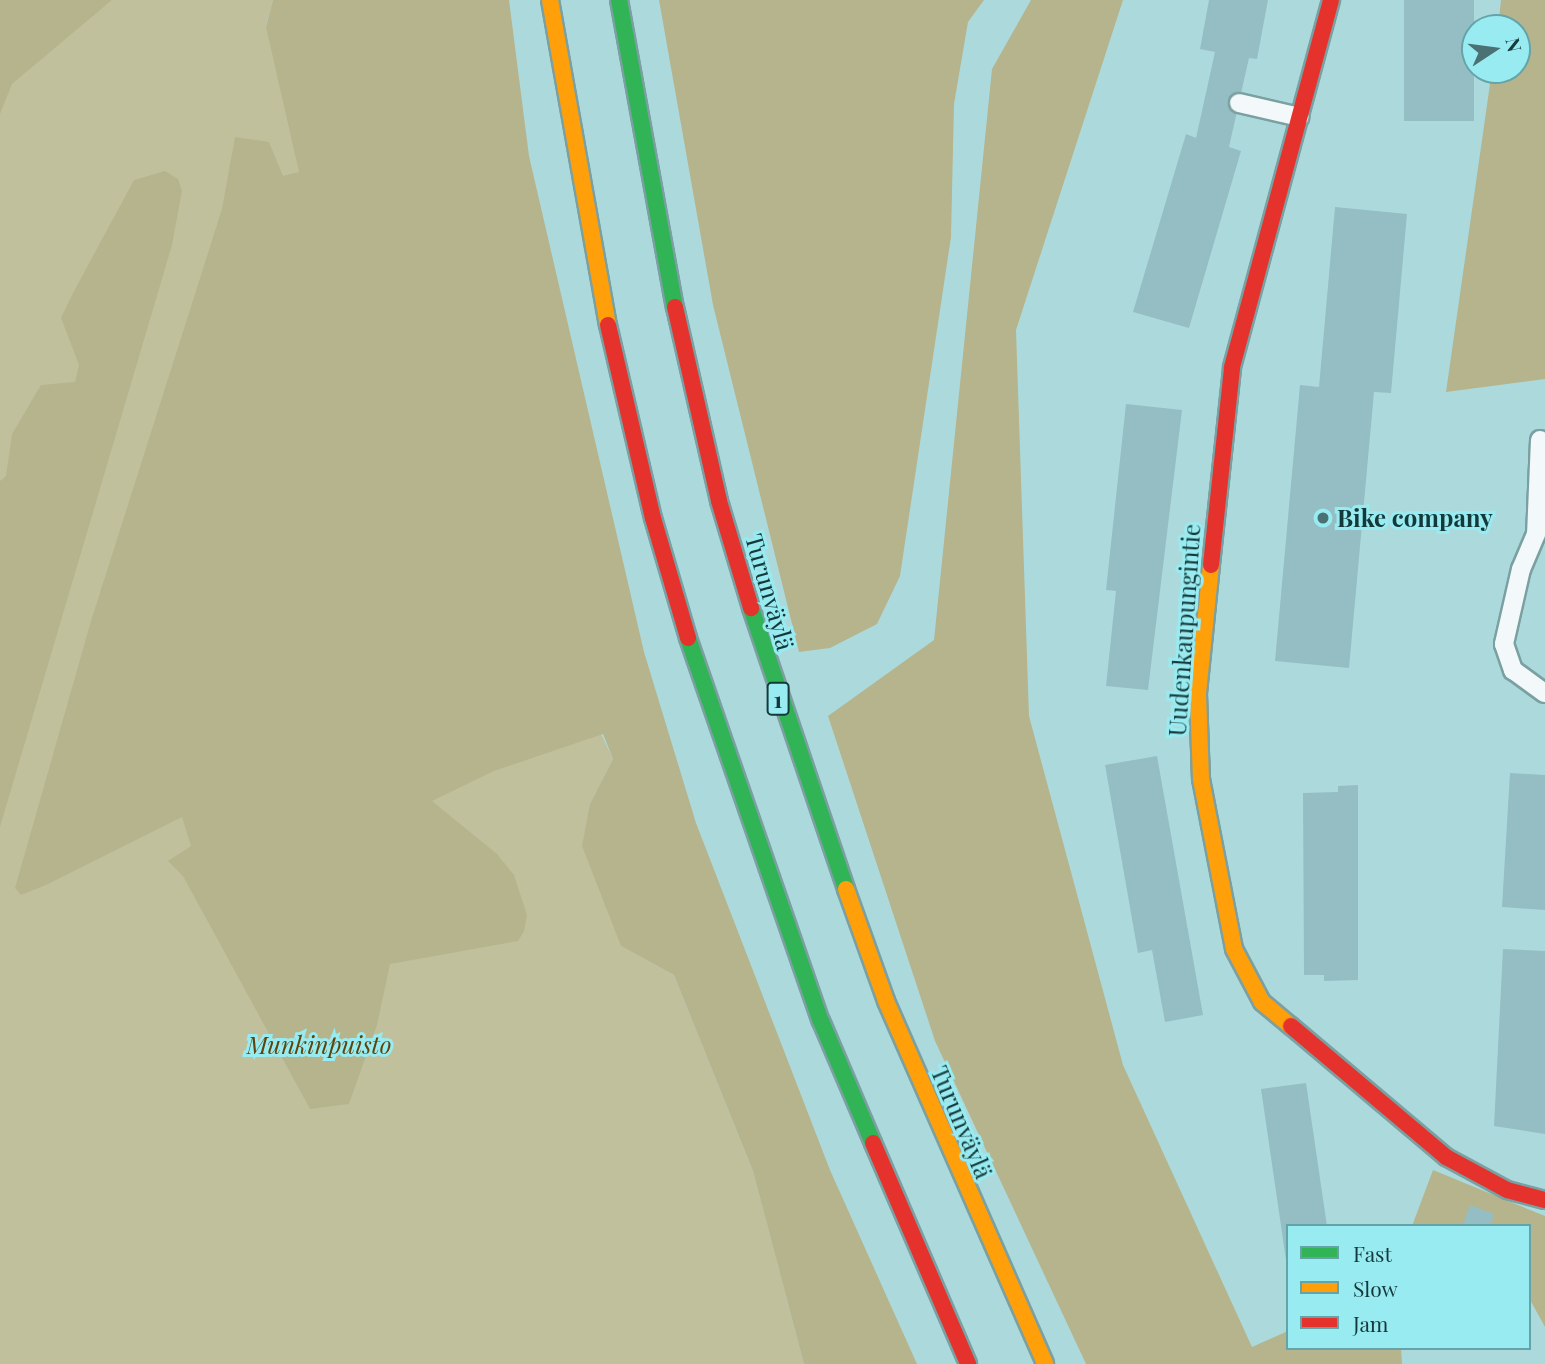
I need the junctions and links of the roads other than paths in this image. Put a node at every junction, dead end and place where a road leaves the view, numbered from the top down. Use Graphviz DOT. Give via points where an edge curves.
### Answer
graph roads {
  1 [pos="550,0"];
  2 [pos="619,0"];
  3 [pos="1331,0"];
  4 [pos="1239,103"];
  5 [pos="1298,117"];
  6 [pos="1540,440"];
  7 [pos="1545,694"];
  8 [pos="1545,1200"];
  9 [pos="968,1364"];
  10 [pos="1045,1364"];
  1 -- 9 [label="main road" via="572,150 613,349 708,707 821,1021"];
  2 -- 10 [label="main road, Turunväylä / 1" via="680,335 719,501 774,687 886,1001"];
  3 -- 5 [label="main road, Uudenkaupungintie"];
  4 -- 5 [label="lane"];
  5 -- 8 [label="main road, Uudenkaupungintie" via="1234,354 1198,694 1201,779 1229,930 1242,971 1262,1002 1357,1087 1476,1176"];
  6 -- 7 [label="lane" via="1536,534 1521,569 1504,644 1513,670"];
}
